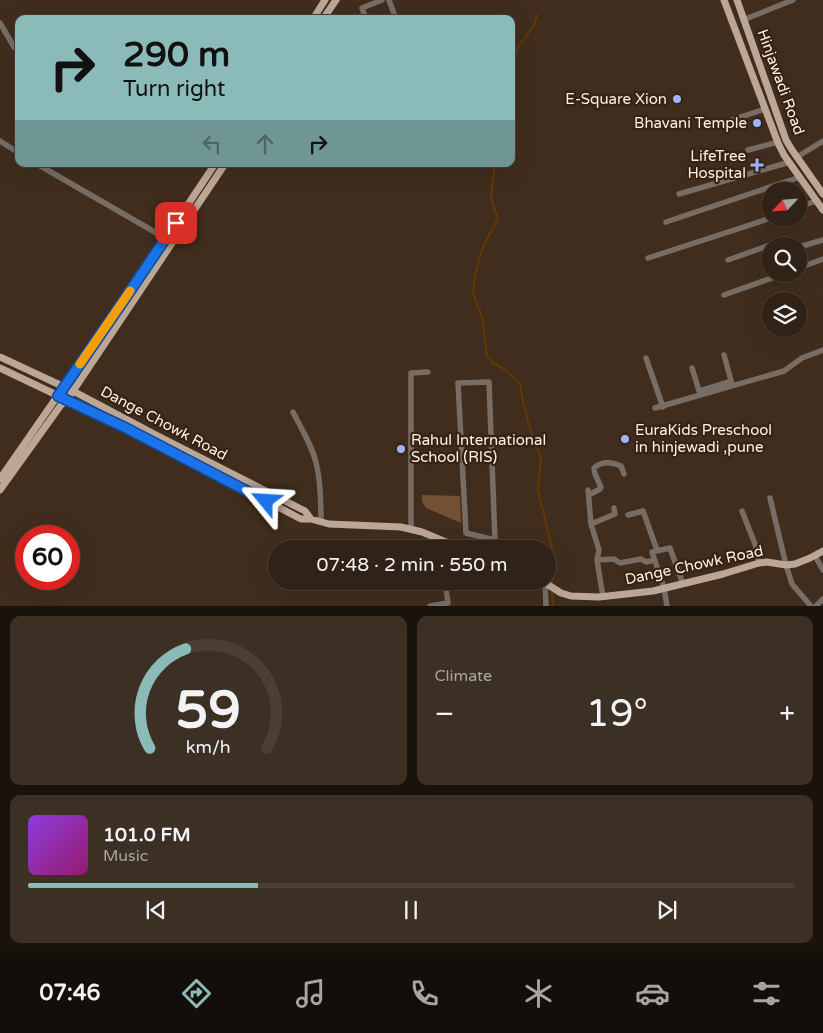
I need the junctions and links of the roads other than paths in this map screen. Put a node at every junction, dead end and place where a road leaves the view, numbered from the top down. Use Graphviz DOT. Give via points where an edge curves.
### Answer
graph roads {
  1 [pos="325,0"];
  2 [pos="336,0"];
  3 [pos="359,0"];
  4 [pos="382,0"];
  5 [pos="389,0"];
  6 [pos="724,0"];
  7 [pos="737,0"];
  8 [pos="793,0"];
  9 [pos="362,8"];
  10 [pos="316,15"];
  11 [pos="326,15"];
  12 [pos="365,15"];
  13 [pos="395,15"];
  14 [pos="744,20"];
  15 [pos="0,23"];
  16 [pos="14,47"];
  17 [pos="765,109"];
  18 [pos="710,127"];
  19 [pos="0,141"];
  20 [pos="823,141"];
  21 [pos="778,142"];
  22 [pos="15,150"];
  23 [pos="748,150"];
  24 [pos="797,157"];
  25 [pos="790,162"];
  26 [pos="42,167"];
  27 [pos="213,167"];
  28 [pos="223,167"];
  29 [pos="800,177"];
  30 [pos="680,194"];
  31 [pos="823,194"];
  32 [pos="816,201"];
  33 [pos="808,204"];
  34 [pos="823,210"];
  35 [pos="762,221"];
  36 [pos="666,222"];
  37 [pos="169,240"];
  38 [pos="823,240"];
  39 [pos="807,245"];
  40 [pos="762,248"];
  41 [pos="648,258"];
  42 [pos="728,260"];
  43 [pos="823,260"];
  44 [pos="807,265"];
  45 [pos="762,281"];
  46 [pos="724,295"];
  47 [pos="126,305"];
  48 [pos="823,350"];
  49 [pos="724,355"];
  50 [pos="0,357"];
  51 [pos="646,358"];
  52 [pos="0,368"];
  53 [pos="692,368"];
  54 [pos="428,372"];
  55 [pos="732,382"];
  56 [pos="64,387"];
  57 [pos="73,390"];
  58 [pos="699,393"];
  59 [pos="58,396"];
  60 [pos="67,400"];
  61 [pos="663,407"];
  62 [pos="656,408"];
  63 [pos="293,412"];
  64 [pos="217,466"];
  65 [pos="214,474"];
  66 [pos="624,474"];
  67 [pos="0,479"];
  68 [pos="0,490"];
  69 [pos="770,498"];
  70 [pos="614,508"];
  71 [pos="742,511"];
  72 [pos="628,516"];
  73 [pos="311,519"];
  74 [pos="322,522"];
  75 [pos="591,524"];
  76 [pos="411,529"];
  77 [pos="440,540"];
  78 [pos="495,540"];
  79 [pos="656,550"];
  80 [pos="823,551"];
  81 [pos="815,556"];
  82 [pos="597,560"];
  83 [pos="654,560"];
  84 [pos="759,563"];
  85 [pos="786,565"];
  86 [pos="823,570"];
  87 [pos="683,584"];
  88 [pos="664,588"];
  89 [pos="446,590"];
  90 [pos="544,590"];
  91 [pos="556,590"];
  92 [pos="602,597"];
  93 [pos="823,599"];
  94 [pos="810,605"];
  95 [pos="430,606"];
  96 [pos="546,606"];
  97 [pos="668,606"];
  98 [pos="816,606"];
  1 -- 10 [label="main road"];
  2 -- 11 [label="main road"];
  3 -- 9 [label="street"];
  4 -- 9 [label="street"];
  5 -- 13 [label="street"];
  6 -- 17 [label="main road"];
  7 -- 14 [label="main road, Hinjawadi Road"];
  8 -- 14 [label="street"];
  9 -- 12 [label="street"];
  14 -- 24 [label="main road, Hinjawadi Road" via="781,128"];
  15 -- 16 [label="street"];
  17 -- 18 [label="street"];
  17 -- 21 [label="main road"];
  19 -- 22 [label="street"];
  20 -- 24 [label="street"];
  21 -- 23 [label="street"];
  21 -- 25 [label="main road"];
  24 -- 31 [label="main road, Hinjawadi Road"];
  25 -- 29 [label="main road"];
  25 -- 30 [label="street"];
  26 -- 37 [label="street"];
  27 -- 37 [label="main road"];
  28 -- 37 [label="main road"];
  29 -- 32 [label="main road"];
  29 -- 36 [label="street"];
  32 -- 33 [label="street"];
  32 -- 34 [label="main road"];
  35 -- 41 [label="street"];
  37 -- 47 [label="main road"];
  38 -- 39 [label="street"];
  40 -- 42 [label="street"];
  43 -- 44 [label="street"];
  45 -- 46 [label="street"];
  47 -- 56 [label="main road"];
  47 -- 57 [label="main road"];
  48 -- 55 [label="street" via="802,358 784,371"];
  49 -- 55 [label="street"];
  50 -- 56 [label="main road, Dange Chowk Road"];
  51 -- 61 [label="street"];
  52 -- 59 [label="main road, Dange Chowk Road"];
  53 -- 58 [label="street"];
  54 -- 76 [label="street" via="411,373"];
  55 -- 58 [label="street"];
  56 -- 57 [label="main road, Dange Chowk Road"];
  56 -- 59 [label="main road"];
  57 -- 60 [label="main road"];
  57 -- 64 [label="main road, Dange Chowk Road"];
  58 -- 61 [label="street"];
  59 -- 60 [label="main road, Dange Chowk Road"];
  59 -- 67 [label="main road"];
  60 -- 65 [label="main road, Dange Chowk Road"];
  60 -- 68 [label="main road"];
  61 -- 62 [label="street"];
  63 -- 74 [label="street" via="317,466"];
  64 -- 65 [label="main road"];
  64 -- 73 [label="main road, Dange Chowk Road" via="305,511"];
  65 -- 73 [label="main road, Dange Chowk Road" via="300,519"];
  66 -- 75 [label="street" via="621,466 614,463 594,468 601,488 588,492"];
  69 -- 85 [label="street"];
  70 -- 75 [label="street" via="615,514"];
  71 -- 84 [label="street" via="756,544"];
  72 -- 79 [label="street" via="643,511"];
  73 -- 74 [label="main road, Dange Chowk Road"];
  74 -- 76 [label="main road, Dange Chowk Road"];
  75 -- 82 [label="street" via="599,550"];
  76 -- 77 [label="main road, Dange Chowk Road"];
  78 -- 78 [label="street" via="488,382 458,382 466,533"];
  79 -- 83 [label="street" via="652,552"];
  79 -- 87 [label="street" via="670,548"];
  80 -- 81 [label="main road, Dange Chowk Road"];
  81 -- 85 [label="main road, Dange Chowk Road"];
  81 -- 86 [label="street"];
  82 -- 83 [label="street" via="614,559 620,563"];
  82 -- 92 [label="street"];
  83 -- 88 [label="street"];
  84 -- 85 [label="main road, Dange Chowk Road"];
  84 -- 87 [label="main road, Dange Chowk Road"];
  85 -- 94 [label="street" via="792,584"];
  87 -- 88 [label="main road, Dange Chowk Road"];
  88 -- 92 [label="main road, Dange Chowk Road"];
  88 -- 97 [label="street"];
  89 -- 95 [label="street" via="448,603"];
  90 -- 96 [label="street"];
  91 -- 92 [label="main road, Dange Chowk Road" via="579,597"];
  93 -- 98 [label="street"];
}
